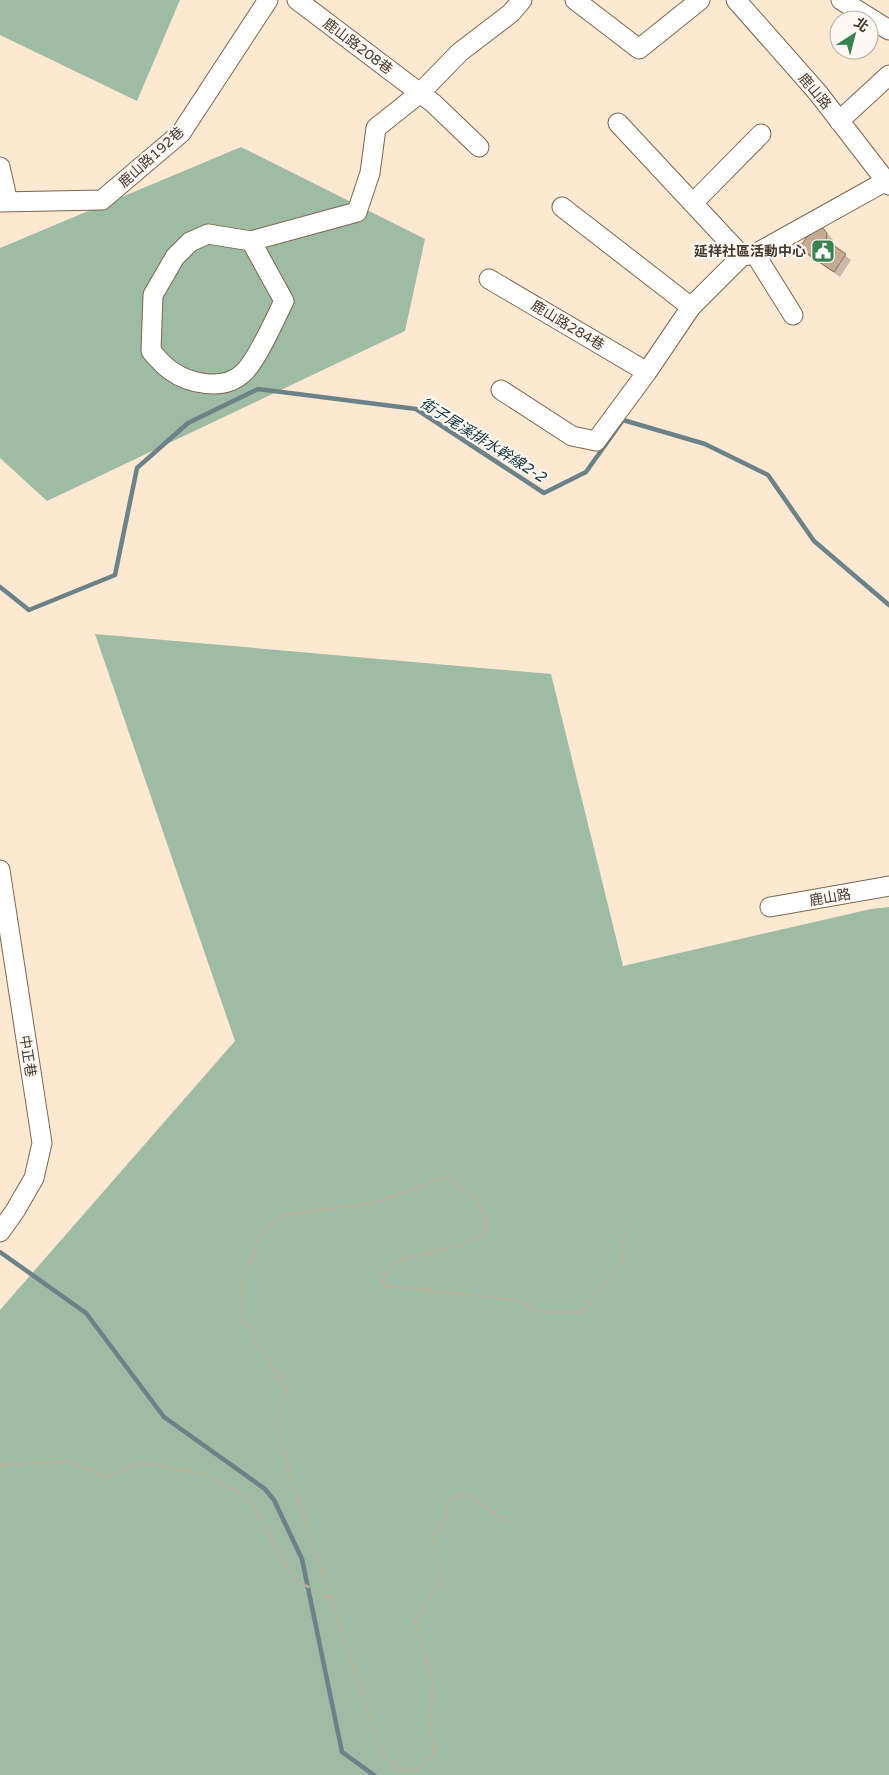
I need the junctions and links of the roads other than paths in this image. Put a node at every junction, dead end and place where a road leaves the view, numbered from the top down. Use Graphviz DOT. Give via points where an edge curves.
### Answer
graph roads {
  1 [pos="268,0"];
  2 [pos="297,0"];
  3 [pos="522,0"];
  4 [pos="575,0"];
  5 [pos="700,0"];
  6 [pos="841,0"];
  7 [pos="743,3"];
  8 [pos="889,30"];
  9 [pos="889,75"];
  10 [pos="420,93"];
  11 [pos="839,121"];
  12 [pos="618,123"];
  13 [pos="761,134"];
  14 [pos="479,147"];
  15 [pos="0,167"];
  16 [pos="887,183"];
  17 [pos="4,202"];
  18 [pos="693,203"];
  19 [pos="562,206"];
  20 [pos="251,241"];
  21 [pos="749,255"];
  22 [pos="489,279"];
  23 [pos="691,307"];
  24 [pos="793,315"];
  25 [pos="648,372"];
  26 [pos="501,390"];
  27 [pos="0,870"];
  28 [pos="889,886"];
  29 [pos="770,907"];
  30 [pos="0,1232"];
  1 -- 17 [label="street, 鹿山路192巷" via="181,133 102,200"];
  2 -- 10 [label="street, 鹿山路208巷"];
  3 -- 10 [label="street" via="511,13 460,52"];
  4 -- 5 [label="street" via="639,49"];
  6 -- 8 [label="street"];
  7 -- 11 [label="street, 鹿山路"];
  9 -- 11 [label="street"];
  10 -- 14 [label="street, 鹿山路208巷"];
  10 -- 20 [label="street" via="376,128 370,173 357,212"];
  11 -- 16 [label="street, 鹿山路"];
  12 -- 18 [label="street"];
  13 -- 18 [label="street"];
  15 -- 17 [label="street"];
  16 -- 21 [label="street"];
  18 -- 21 [label="street"];
  19 -- 23 [label="street"];
  20 -- 20 [label="street" via="208,234 190,242 175,257 153,295 151,330 151,352 170,371 197,383 226,383 242,375 253,360 284,301"];
  21 -- 23 [label="street"];
  21 -- 24 [label="street"];
  22 -- 25 [label="street, 鹿山路284巷"];
  23 -- 25 [label="street"];
  25 -- 26 [label="street" via="596,441 572,436"];
  27 -- 30 [label="street, 中正巷" via="42,1143 34,1178"];
  28 -- 29 [label="street, 鹿山路"];
}
